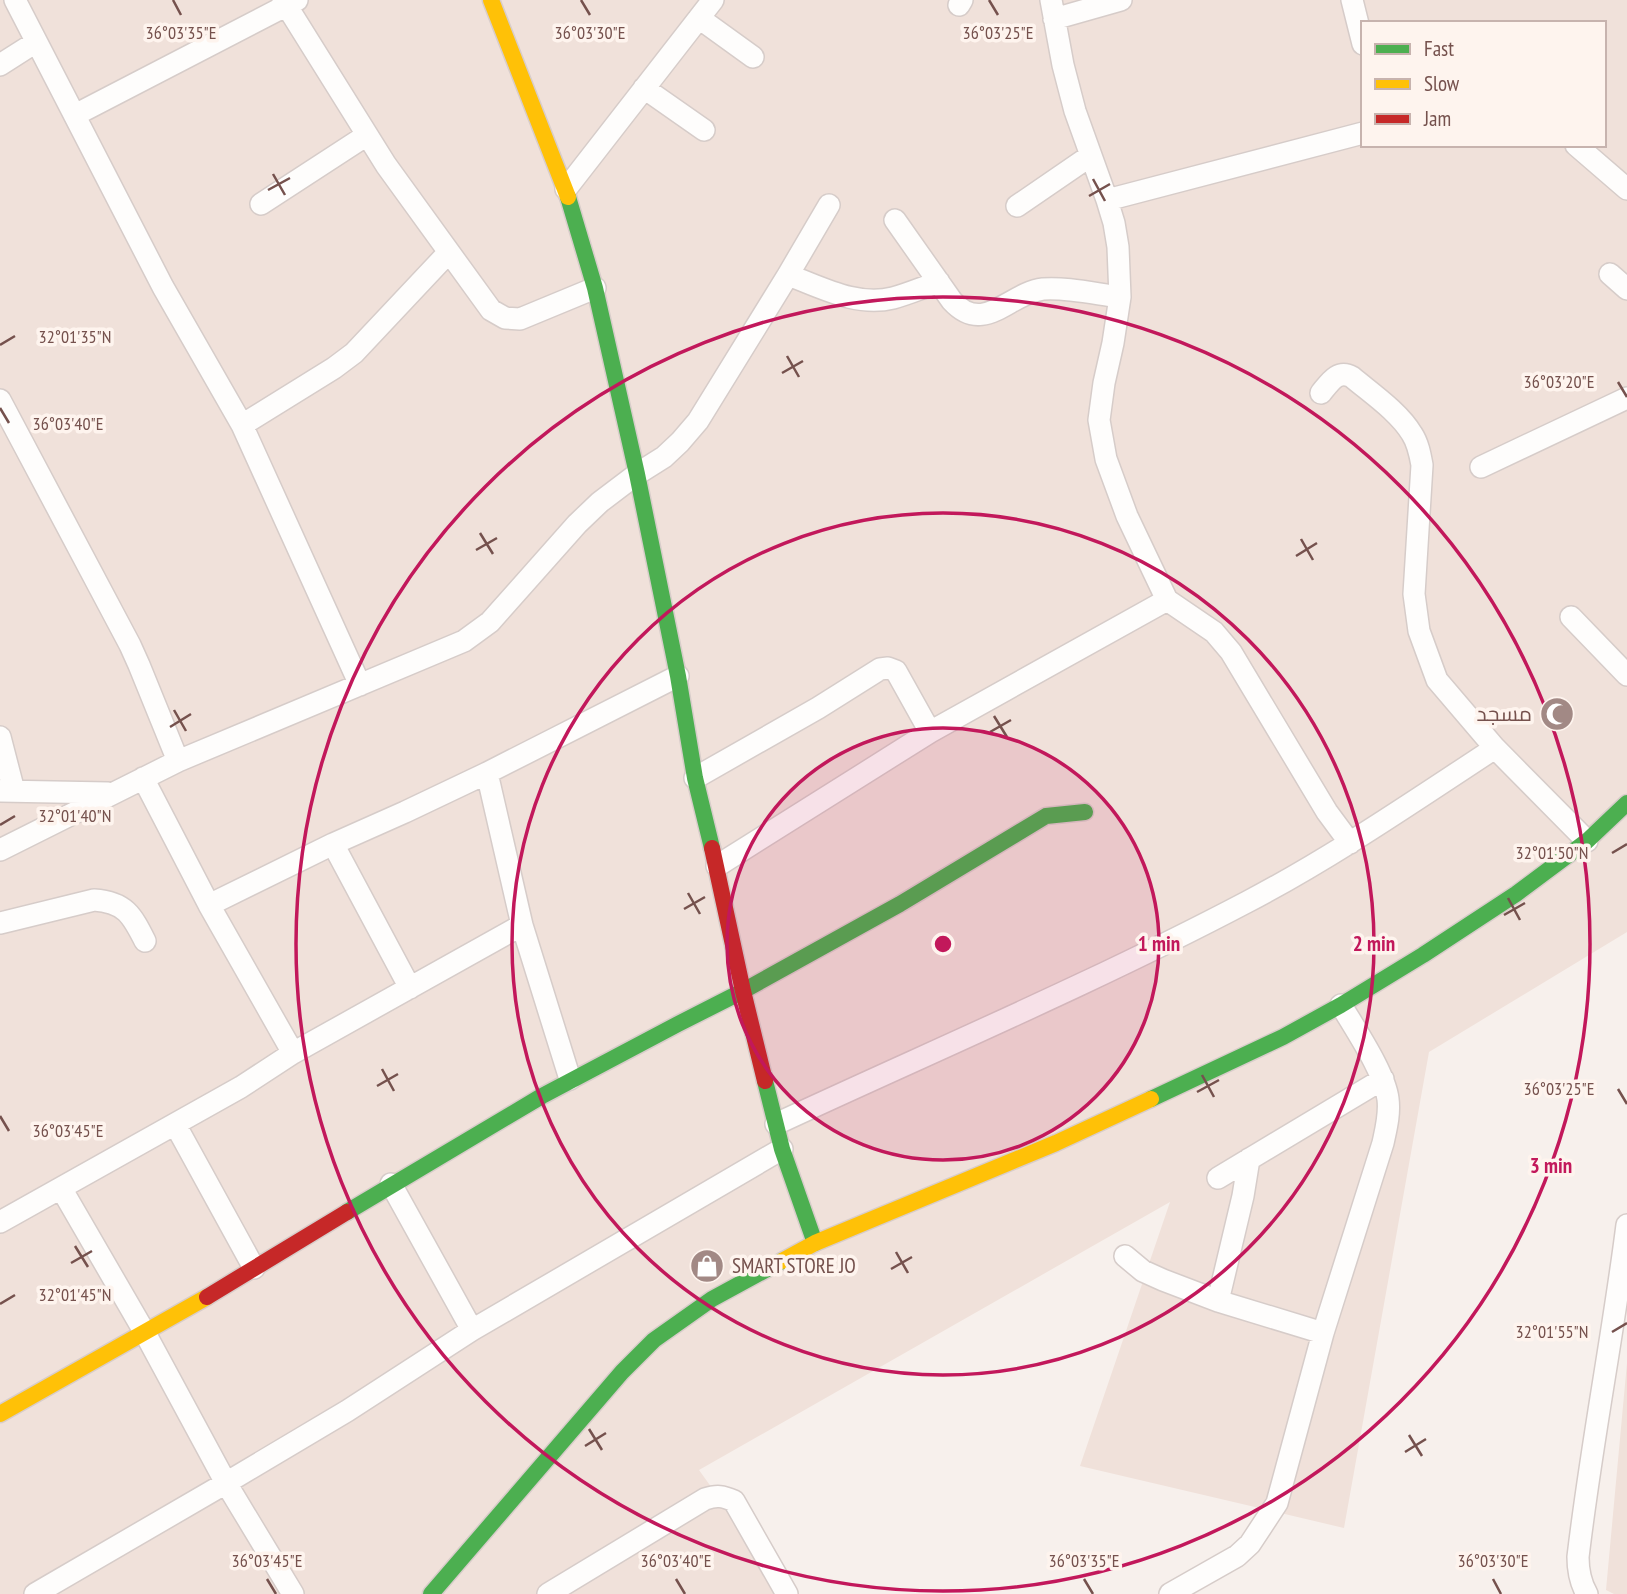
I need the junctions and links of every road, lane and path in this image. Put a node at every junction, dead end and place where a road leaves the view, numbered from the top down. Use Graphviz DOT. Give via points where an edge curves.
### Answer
graph roads {
  1 [pos="15,0"];
  2 [pos="491,0"];
  3 [pos="713,0"];
  4 [pos="1121,0"];
  5 [pos="1352,0"];
  6 [pos="289,2"];
  7 [pos="1052,9"];
  8 [pos="699,18"];
  9 [pos="1361,36"];
  10 [pos="36,42"];
  11 [pos="754,57"];
  12 [pos="0,65"];
  13 [pos="644,88"];
  14 [pos="75,115"];
  15 [pos="704,130"];
  16 [pos="1361,134"];
  17 [pos="367,135"];
  18 [pos="1578,147"];
  19 [pos="1090,156"];
  20 [pos="566,189"];
  21 [pos="1627,189"];
  22 [pos="1107,200"];
  23 [pos="261,204"];
  24 [pos="829,205"];
  25 [pos="1017,206"];
  26 [pos="895,220"];
  27 [pos="449,252"];
  28 [pos="1610,274"];
  29 [pos="788,275"];
  30 [pos="939,282"];
  31 [pos="595,288"];
  32 [pos="1627,289"];
  33 [pos="1120,297"];
  34 [pos="1321,393"];
  35 [pos="1627,398"];
  36 [pos="0,400"];
  37 [pos="242,425"];
  38 [pos="1481,467"];
  39 [pos="637,474"];
  40 [pos="1167,600"];
  41 [pos="1571,617"];
  42 [pos="1627,675"];
  43 [pos="678,676"];
  44 [pos="360,685"];
  45 [pos="930,733"];
  46 [pos="0,737"];
  47 [pos="1495,748"];
  48 [pos="178,761"];
  49 [pos="487,773"];
  50 [pos="143,778"];
  51 [pos="695,778"];
  52 [pos="7,791"];
  53 [pos="110,793"];
  54 [pos="1627,803"];
  55 [pos="1086,812"];
  56 [pos="1587,841"];
  57 [pos="1350,843"];
  58 [pos="333,844"];
  59 [pos="0,850"];
  60 [pos="717,866"];
  61 [pos="209,905"];
  62 [pos="0,923"];
  63 [pos="522,925"];
  64 [pos="145,941"];
  65 [pos="410,988"];
  66 [pos="743,991"];
  67 [pos="1341,1005"];
  68 [pos="293,1053"];
  69 [pos="570,1079"];
  70 [pos="1383,1079"];
  71 [pos="175,1124"];
  72 [pos="776,1124"];
  73 [pos="782,1149"];
  74 [pos="1249,1159"];
  75 [pos="1218,1178"];
  76 [pos="391,1184"];
  77 [pos="61,1188"];
  78 [pos="0,1223"];
  79 [pos="1627,1225"];
  80 [pos="815,1243"];
  81 [pos="1125,1256"];
  82 [pos="254,1268"];
  83 [pos="1218,1301"];
  84 [pos="472,1330"];
  85 [pos="145,1333"];
  86 [pos="1323,1333"];
  87 [pos="0,1414"];
  88 [pos="226,1483"];
  89 [pos="440,1590"];
  90 [pos="35,1594"];
  91 [pos="293,1594"];
  92 [pos="548,1594"];
  93 [pos="787,1594"];
  94 [pos="1170,1594"];
  95 [pos="1587,1594"];
  1 -- 10 [label="street"];
  2 -- 20 [label="street"];
  3 -- 8 [label="street"];
  4 -- 7 [label="street"];
  5 -- 9 [label="street"];
  6 -- 14 [label="street"];
  6 -- 17 [label="street"];
  7 -- 19 [label="street"];
  8 -- 11 [label="street"];
  8 -- 13 [label="street"];
  10 -- 12 [label="street"];
  10 -- 14 [label="street"];
  13 -- 15 [label="street"];
  13 -- 20 [label="street"];
  14 -- 37 [label="street" via="163,288"];
  16 -- 22 [label="street"];
  17 -- 23 [label="street"];
  17 -- 27 [label="street"];
  18 -- 21 [label="street"];
  19 -- 22 [label="street"];
  19 -- 25 [label="street"];
  20 -- 31 [label="street"];
  22 -- 33 [label="street" via="1118,247"];
  24 -- 29 [label="street"];
  26 -- 30 [label="street"];
  27 -- 31 [label="street" via="491,310 505,318 527,317"];
  27 -- 37 [label="street" via="354,353"];
  28 -- 32 [label="street"];
  29 -- 30 [label="street" via="869,300 893,298"];
  29 -- 39 [label="street" via="698,421 664,457"];
  30 -- 33 [label="street" via="958,307 973,315 990,313 1038,290"];
  31 -- 39 [label="street"];
  33 -- 40 [label="street" via="1099,421 1106,459 1127,516"];
  34 -- 47 [label="street" via="1335,377 1346,373 1411,432 1422,465 1414,594 1419,631 1437,680"];
  35 -- 38 [label="street"];
  36 -- 48 [label="street" via="139,665"];
  37 -- 44 [label="street"];
  39 -- 43 [label="street"];
  39 -- 44 [label="street" via="577,524 490,622 464,641"];
  40 -- 45 [label="street"];
  40 -- 57 [label="street" via="1214,632 1231,652"];
  41 -- 42 [label="street"];
  43 -- 49 [label="street"];
  43 -- 51 [label="street"];
  44 -- 48 [label="street"];
  45 -- 51 [label="street" via="896,671 888,668"];
  45 -- 60 [label="street"];
  46 -- 52 [label="street"];
  47 -- 56 [label="street"];
  47 -- 57 [label="street"];
  48 -- 50 [label="street"];
  49 -- 58 [label="street"];
  49 -- 63 [label="street"];
  50 -- 53 [label="street"];
  50 -- 61 [label="street"];
  51 -- 60 [label="street"];
  52 -- 53 [label="street"];
  53 -- 59 [label="street"];
  54 -- 56 [label="street"];
  55 -- 66 [label="street" via="1046,816"];
  56 -- 67 [label="street" via="1516,894"];
  57 -- 72 [label="street" via="1153,950"];
  58 -- 61 [label="street"];
  58 -- 65 [label="street"];
  60 -- 66 [label="street"];
  61 -- 68 [label="street"];
  62 -- 64 [label="street" via="106,901 127,911"];
  63 -- 65 [label="street"];
  63 -- 69 [label="street"];
  65 -- 68 [label="street"];
  66 -- 69 [label="street"];
  66 -- 72 [label="street"];
  67 -- 70 [label="street"];
  67 -- 80 [label="street" via="1283,1037 1056,1143"];
  68 -- 71 [label="street"];
  69 -- 76 [label="street"];
  70 -- 74 [label="street"];
  70 -- 86 [label="street" via="1388,1098 1383,1143"];
  71 -- 77 [label="street"];
  71 -- 82 [label="street"];
  72 -- 73 [label="street"];
  73 -- 80 [label="street"];
  73 -- 84 [label="street"];
  74 -- 75 [label="street"];
  74 -- 83 [label="street"];
  76 -- 82 [label="street"];
  76 -- 84 [label="street"];
  77 -- 78 [label="street"];
  77 -- 85 [label="street"];
  79 -- 95 [label="street" via="1578,1557 1578,1572"];
  80 -- 89 [label="street" via="712,1299 654,1340"];
  81 -- 83 [label="street" via="1152,1276"];
  82 -- 85 [label="street"];
  83 -- 86 [label="street"];
  84 -- 88 [label="street"];
  85 -- 87 [label="street"];
  85 -- 88 [label="street"];
  86 -- 94 [label="street" via="1277,1503 1237,1556"];
  88 -- 90 [label="street"];
  88 -- 91 [label="street"];
  92 -- 93 [label="street" via="715,1496 734,1501"];
}
